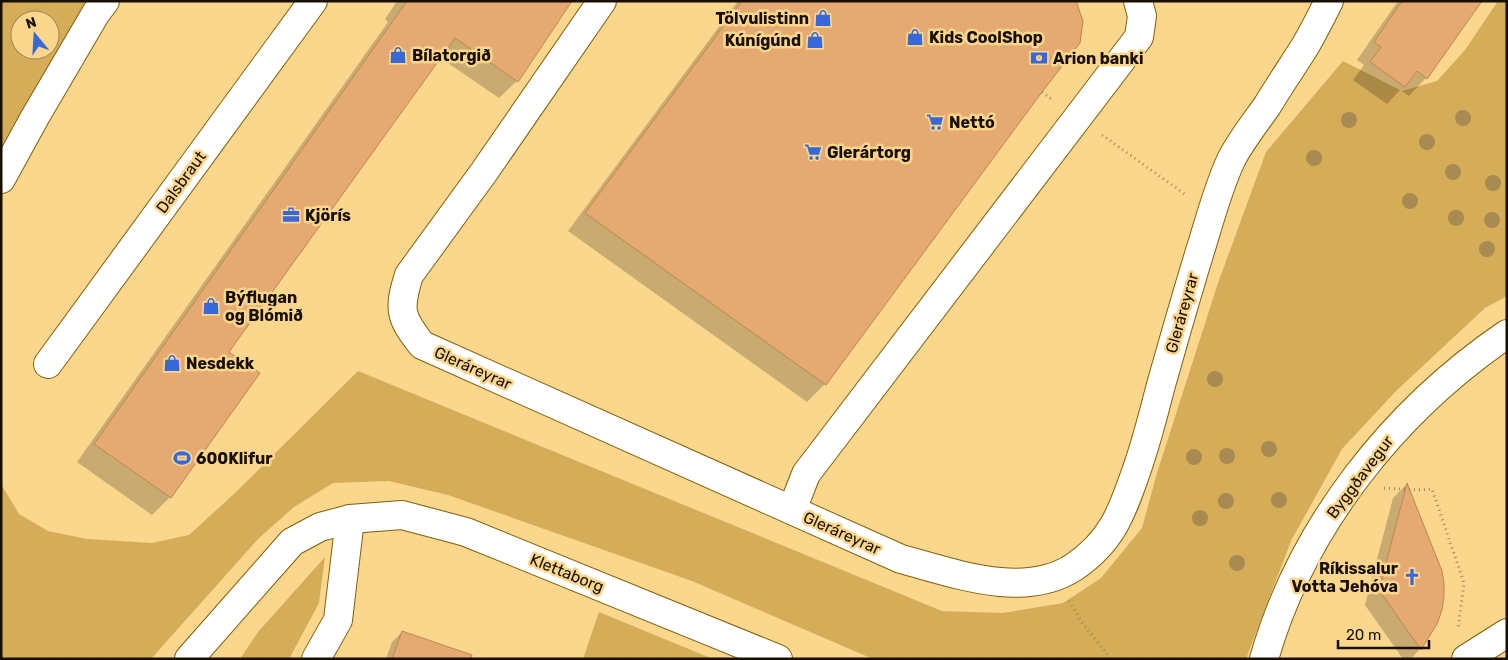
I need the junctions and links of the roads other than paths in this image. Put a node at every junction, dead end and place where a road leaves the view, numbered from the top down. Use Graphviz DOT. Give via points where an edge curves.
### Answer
graph roads {
  1 [pos="105,1"];
  2 [pos="313,1"];
  3 [pos="602,1"];
  4 [pos="1138,1"];
  5 [pos="1329,1"];
  6 [pos="1,179"];
  7 [pos="1507,334"];
  8 [pos="48,364"];
  9 [pos="792,510"];
  10 [pos="350,518"];
  11 [pos="1507,633"];
  12 [pos="1461,647"];
  13 [pos="189,659"];
  14 [pos="316,659"];
  15 [pos="778,659"];
  16 [pos="1264,659"];
  1 -- 6 [label="street"];
  2 -- 8 [label="street, Dalsbraut"];
  3 -- 9 [label="street, Gleráreyrar" via="409,275 402,312 422,345"];
  4 -- 9 [label="street" via="1142,16 1139,37 806,474"];
  5 -- 9 [label="street, Gleráreyrar" via="1305,47 1232,159 1213,207 1141,457 1115,526 1103,542 1072,568 1053,576 1036,581 1001,583 901,559"];
  7 -- 16 [label="street, Byggðavegur" via="1484,349 1413,411 1352,483 1299,570"];
  10 -- 13 [label="street, Klettaborg" via="320,527 292,542"];
  10 -- 14 [label="street" via="338,620"];
  10 -- 15 [label="street, Klettaborg" via="402,515 466,532"];
  11 -- 12 [label="street"];
}
